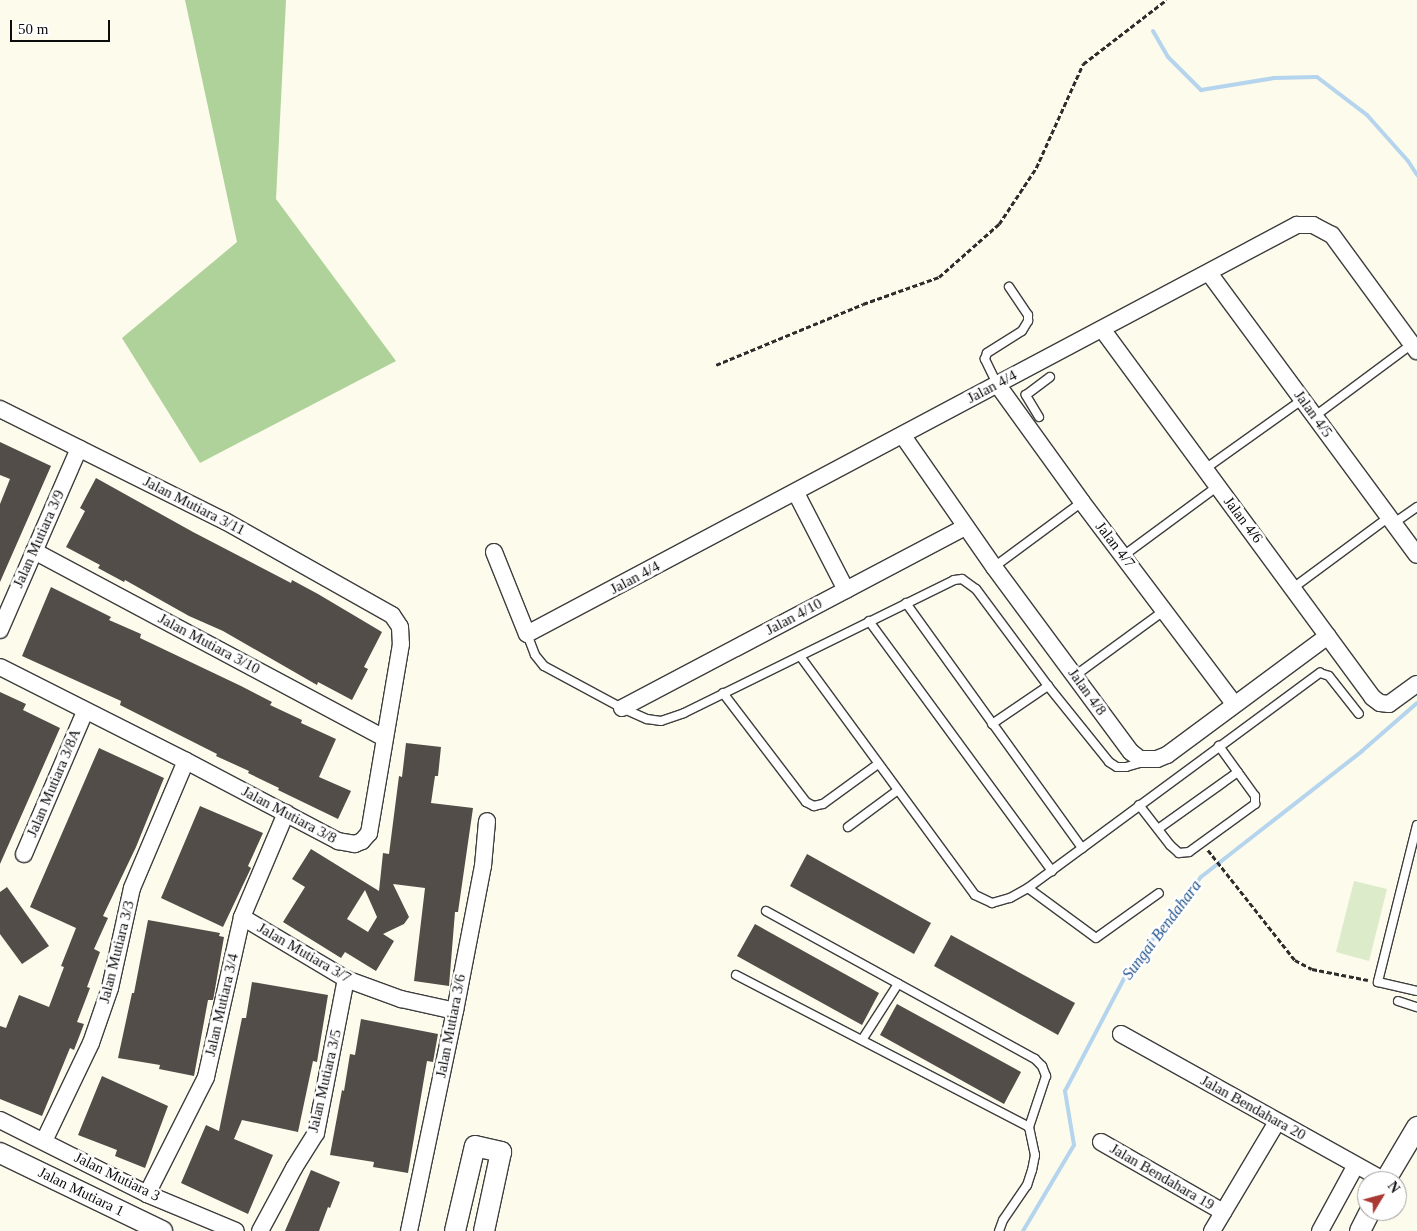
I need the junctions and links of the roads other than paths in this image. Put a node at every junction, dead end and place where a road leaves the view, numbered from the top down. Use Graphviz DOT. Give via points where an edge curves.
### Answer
graph roads {
  1 [pos="1209,273"];
  2 [pos="1009,287"];
  3 [pos="1102,329"];
  4 [pos="1415,347"];
  5 [pos="1050,377"];
  6 [pos="997,384"];
  7 [pos="1303,399"];
  8 [pos="0,409"];
  9 [pos="1025,410"];
  10 [pos="1315,416"];
  11 [pos="1039,417"];
  12 [pos="903,436"];
  13 [pos="79,448"];
  14 [pos="1206,469"];
  15 [pos="1218,486"];
  16 [pos="796,493"];
  17 [pos="1082,502"];
  18 [pos="1417,506"];
  19 [pos="1392,520"];
  20 [pos="965,527"];
  21 [pos="34,551"];
  22 [pos="494,552"];
  23 [pos="1417,555"];
  24 [pos="1124,556"];
  25 [pos="994,567"];
  26 [pos="1293,588"];
  27 [pos="846,590"];
  28 [pos="906,603"];
  29 [pos="384,609"];
  30 [pos="1165,610"];
  31 [pos="869,621"];
  32 [pos="0,630"];
  33 [pos="527,634"];
  34 [pos="1328,636"];
  35 [pos="800,656"];
  36 [pos="0,667"];
  37 [pos="1076,675"];
  38 [pos="1417,684"];
  39 [pos="1048,686"];
  40 [pos="723,693"];
  41 [pos="1234,704"];
  42 [pos="622,708"];
  43 [pos="85,712"];
  44 [pos="1359,714"];
  45 [pos="992,724"];
  46 [pos="384,738"];
  47 [pos="1219,746"];
  48 [pos="186,760"];
  49 [pos="1147,761"];
  50 [pos="878,764"];
  51 [pos="1238,772"];
  52 [pos="898,790"];
  53 [pos="1139,805"];
  54 [pos="286,813"];
  55 [pos="487,821"];
  56 [pos="1417,825"];
  57 [pos="848,827"];
  58 [pos="1158,829"];
  59 [pos="1082,848"];
  60 [pos="24,854"];
  61 [pos="1408,860"];
  62 [pos="1417,863"];
  63 [pos="1052,870"];
  64 [pos="1028,888"];
  65 [pos="1159,893"];
  66 [pos="766,911"];
  67 [pos="242,917"];
  68 [pos="736,975"];
  69 [pos="346,979"];
  70 [pos="898,984"];
  71 [pos="1417,991"];
  72 [pos="1398,1001"];
  73 [pos="1417,1007"];
  74 [pos="455,1011"];
  75 [pos="1121,1034"];
  76 [pos="862,1040"];
  77 [pos="0,1120"];
  78 [pos="1277,1122"];
  79 [pos="1417,1126"];
  80 [pos="1029,1127"];
  81 [pos="44,1141"];
  82 [pos="1101,1142"];
  83 [pos="0,1153"];
  84 [pos="1356,1165"];
  85 [pos="1367,1171"];
  86 [pos="1391,1171"];
  87 [pos="147,1194"];
  88 [pos="1223,1212"];
  89 [pos="162,1231"];
  90 [pos="236,1231"];
  91 [pos="260,1231"];
  92 [pos="409,1231"];
  93 [pos="455,1231"];
  94 [pos="484,1231"];
  95 [pos="999,1231"];
  96 [pos="1212,1231"];
  97 [pos="1320,1231"];
  1 -- 3 [label="street, Jalan 4/4"];
  1 -- 4 [label="street, Jalan 4/4" via="1297,225 1313,225 1332,234"];
  1 -- 7 [label="street, Jalan 4/5"];
  2 -- 6 [label="lane" via="1028,315 1028,322 1022,331 987,353 985,359"];
  3 -- 6 [label="street, Jalan 4/4"];
  3 -- 14 [label="street, Jalan 4/6"];
  4 -- 10 [label="lane"];
  5 -- 9 [label="lane" via="1026,395"];
  6 -- 9 [label="street, Jalan 4/7"];
  6 -- 12 [label="street, Jalan 4/4"];
  7 -- 10 [label="street, Jalan 4/5"];
  7 -- 14 [label="lane"];
  8 -- 13 [label="street, Jalan Mutiara 3/11"];
  9 -- 11 [label="lane"];
  9 -- 17 [label="street, Jalan 4/7"];
  10 -- 19 [label="street, Jalan 4/5"];
  12 -- 16 [label="street, Jalan 4/4"];
  12 -- 20 [label="street, Jalan 4/8"];
  13 -- 21 [label="street, Jalan Mutiara 3/9"];
  13 -- 29 [label="street, Jalan Mutiara 3/11" via="225,521"];
  14 -- 15 [label="street, Jalan 4/6"];
  15 -- 24 [label="lane"];
  15 -- 26 [label="street, Jalan 4/6"];
  16 -- 27 [label="street"];
  16 -- 33 [label="street, Jalan 4/4"];
  17 -- 24 [label="street, Jalan 4/7"];
  17 -- 25 [label="lane"];
  18 -- 19 [label="lane"];
  19 -- 23 [label="street, Jalan 4/5"];
  19 -- 26 [label="lane"];
  20 -- 25 [label="street, Jalan 4/8"];
  20 -- 27 [label="street, Jalan 4/10"];
  21 -- 32 [label="street, Jalan Mutiara 3/9"];
  21 -- 46 [label="street, Jalan Mutiara 3/10"];
  22 -- 33 [label="street"];
  24 -- 30 [label="street, Jalan 4/7"];
  25 -- 37 [label="street, Jalan 4/8"];
  26 -- 34 [label="street, Jalan 4/6"];
  27 -- 42 [label="street, Jalan 4/10"];
  28 -- 31 [label="lane"];
  28 -- 39 [label="lane" via="954,580 968,582"];
  28 -- 45 [label="lane"];
  29 -- 46 [label="street, Jalan Mutiara 3/8" via="396,620 402,635"];
  30 -- 37 [label="lane"];
  30 -- 41 [label="street, Jalan 4/7"];
  31 -- 35 [label="lane"];
  31 -- 63 [label="lane"];
  33 -- 42 [label="lane" via="535,655 544,666"];
  34 -- 38 [label="street, Jalan 4/6" via="1372,697 1380,703 1389,704"];
  34 -- 41 [label="street"];
  35 -- 40 [label="lane"];
  35 -- 50 [label="lane"];
  36 -- 43 [label="street, Jalan Mutiara 3/8"];
  37 -- 49 [label="street, Jalan 4/8" via="1130,752"];
  39 -- 45 [label="lane"];
  39 -- 49 [label="lane" via="1109,762 1126,767"];
  40 -- 42 [label="lane" via="661,721"];
  40 -- 50 [label="lane" via="806,802 814,806 823,804"];
  41 -- 49 [label="street" via="1167,754"];
  43 -- 48 [label="street, Jalan Mutiara 3/8"];
  43 -- 60 [label="street, Jalan Mutiara 3/8A"];
  44 -- 47 [label="lane" via="1329,676 1320,673"];
  45 -- 59 [label="lane"];
  46 -- 54 [label="street, Jalan Mutiara 3/8" via="369,833 362,842 349,844 338,841"];
  47 -- 51 [label="lane"];
  47 -- 53 [label="lane"];
  48 -- 54 [label="street, Jalan Mutiara 3/8"];
  48 -- 81 [label="street, Jalan Mutiara 3/3" via="132,888 110,988 91,1043"];
  50 -- 52 [label="lane"];
  51 -- 58 [label="lane"];
  51 -- 58 [label="lane" via="1255,796 1255,804 1204,842 1189,852 1179,853"];
  52 -- 57 [label="lane"];
  52 -- 64 [label="lane" via="976,895 992,903"];
  53 -- 58 [label="lane"];
  53 -- 59 [label="lane"];
  54 -- 67 [label="street, Jalan Mutiara 3/4"];
  55 -- 74 [label="street, Jalan Mutiara 3/6" via="482,866"];
  56 -- 61 [label="lane"];
  59 -- 63 [label="lane"];
  61 -- 62 [label="lane"];
  61 -- 71 [label="lane" via="1378,982"];
  63 -- 64 [label="lane"];
  64 -- 65 [label="lane" via="1096,938"];
  66 -- 70 [label="lane"];
  67 -- 69 [label="street, Jalan Mutiara 3/7"];
  67 -- 87 [label="street, Jalan Mutiara 3/4" via="206,1077"];
  68 -- 76 [label="lane"];
  69 -- 74 [label="street, Jalan Mutiara 3/7" via="401,999"];
  69 -- 91 [label="street, Jalan Mutiara 3/5" via="316,1133"];
  70 -- 76 [label="lane"];
  70 -- 80 [label="lane" via="1035,1059 1042,1066 1046,1076"];
  72 -- 73 [label="lane"];
  74 -- 92 [label="street, Jalan Mutiara 3/6"];
  75 -- 78 [label="street, Jalan Bendahara 20"];
  76 -- 80 [label="lane"];
  77 -- 81 [label="street, Jalan Mutiara 3"];
  78 -- 84 [label="street, Jalan Bendahara 20"];
  78 -- 88 [label="street"];
  79 -- 86 [label="street"];
  80 -- 95 [label="lane" via="1035,1155 1032,1170 1027,1185"];
  81 -- 87 [label="street, Jalan Mutiara 3"];
  82 -- 88 [label="street, Jalan Bendahara 19"];
  83 -- 89 [label="street, Jalan Mutiara 1"];
  84 -- 85 [label="street, Jalan Bendahara 20"];
  84 -- 97 [label="street"];
  87 -- 90 [label="street, Jalan Mutiara 3"];
  88 -- 96 [label="street"];
  93 -- 94 [label="street" via="475,1146 501,1152"];
}
